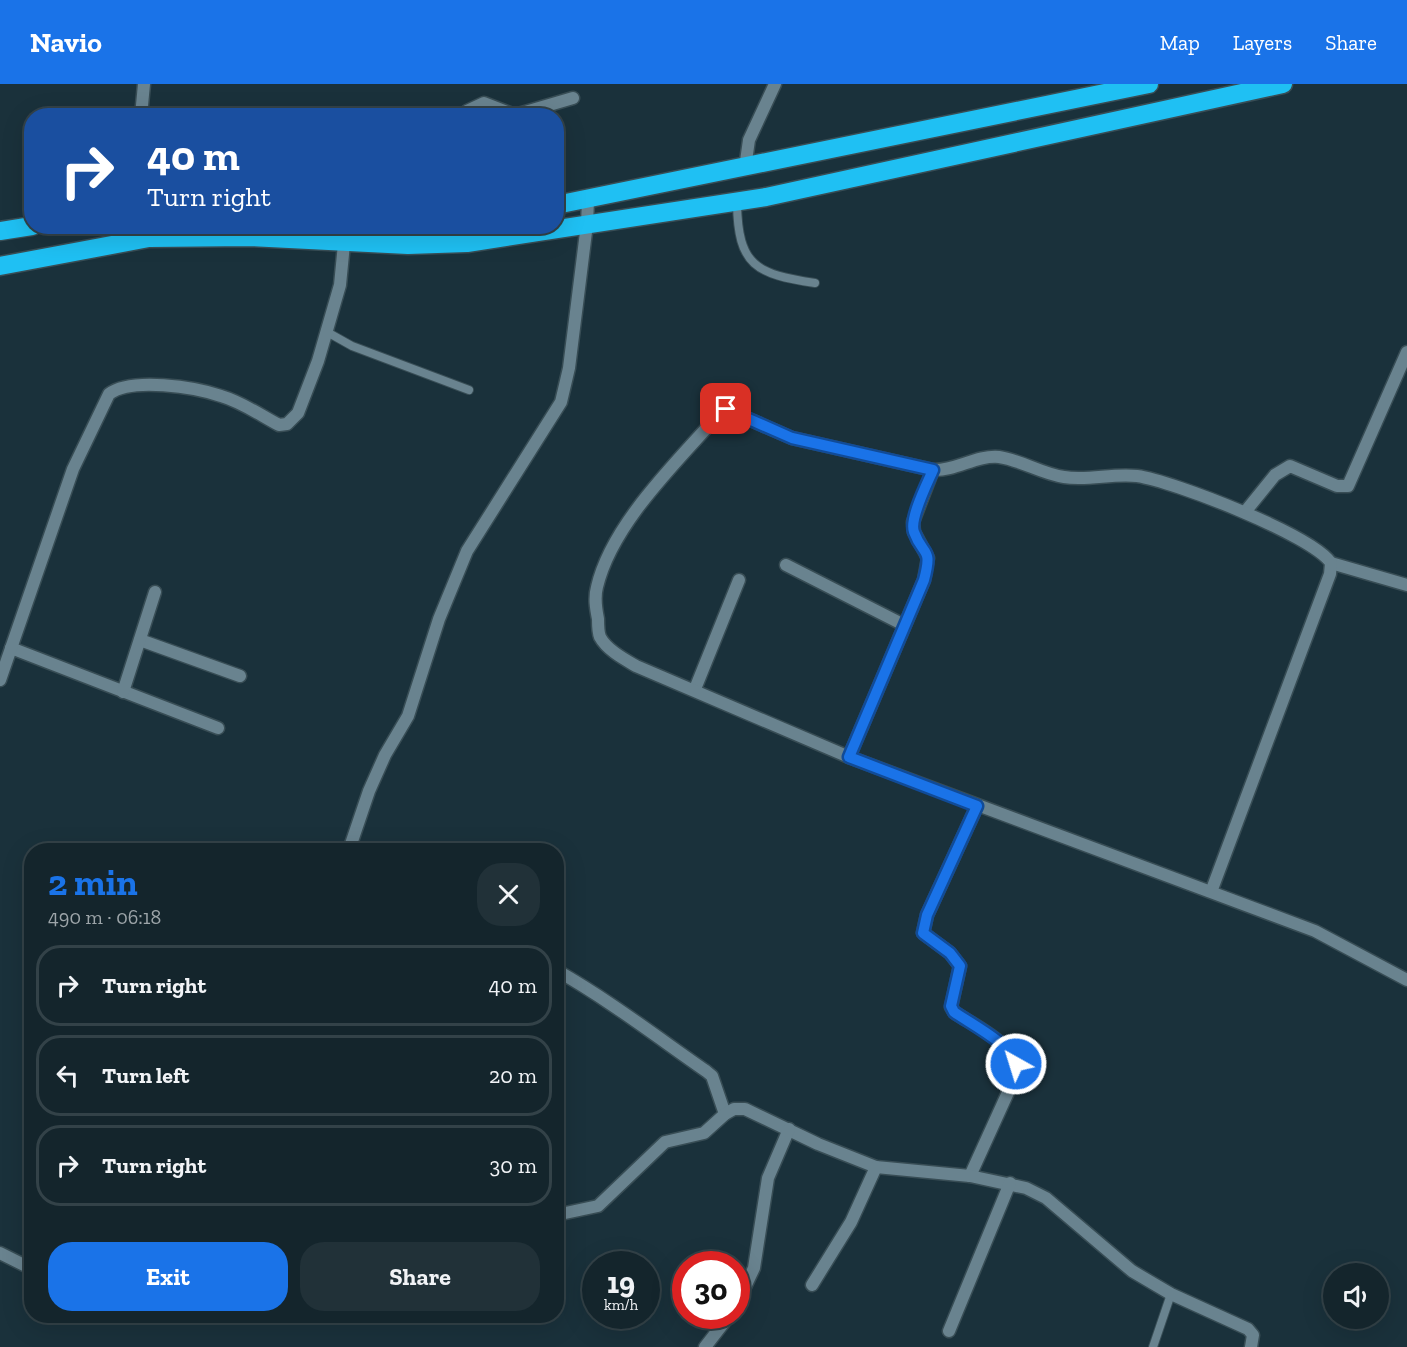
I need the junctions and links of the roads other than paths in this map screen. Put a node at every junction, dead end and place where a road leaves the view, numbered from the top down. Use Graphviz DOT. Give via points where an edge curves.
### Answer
graph roads {
  1 [pos="144,84"];
  2 [pos="775,84"];
  3 [pos="1149,84"];
  4 [pos="1284,84"];
  5 [pos="573,98"];
  6 [pos="142,108"];
  7 [pos="474,108"];
  8 [pos="495,108"];
  9 [pos="538,108"];
  10 [pos="745,168"];
  11 [pos="588,200"];
  12 [pos="737,201"];
  13 [pos="564,204"];
  14 [pos="587,224"];
  15 [pos="24,227"];
  16 [pos="564,228"];
  17 [pos="0,231"];
  18 [pos="524,234"];
  19 [pos="344,244"];
  20 [pos="0,266"];
  21 [pos="815,282"];
  22 [pos="327,332"];
  23 [pos="1407,352"];
  24 [pos="469,390"];
  25 [pos="933,470"];
  26 [pos="1245,512"];
  27 [pos="1331,563"];
  28 [pos="786,566"];
  29 [pos="739,580"];
  30 [pos="1407,585"];
  31 [pos="155,592"];
  32 [pos="904,626"];
  33 [pos="140,640"];
  34 [pos="11,648"];
  35 [pos="240,676"];
  36 [pos="0,680"];
  37 [pos="695,689"];
  38 [pos="123,692"];
  39 [pos="218,728"];
  40 [pos="849,757"];
  41 [pos="977,806"];
  42 [pos="351,843"];
  43 [pos="1211,892"];
  44 [pos="564,975"];
  45 [pos="1407,980"];
  46 [pos="725,1114"];
  47 [pos="789,1129"];
  48 [pos="876,1167"];
  49 [pos="970,1176"];
  50 [pos="1010,1183"];
  51 [pos="564,1213"];
  52 [pos="0,1253"];
  53 [pos="24,1265"];
  54 [pos="750,1276"];
  55 [pos="812,1285"];
  56 [pos="1171,1294"];
  57 [pos="719,1329"];
  58 [pos="949,1331"];
  59 [pos="705,1347"];
  60 [pos="1153,1347"];
  61 [pos="1251,1347"];
  1 -- 6 [label="street"];
  2 -- 10 [label="street" via="749,140"];
  3 -- 10 [label="highway"];
  4 -- 12 [label="highway"];
  5 -- 9 [label="street"];
  7 -- 8 [label="street" via="484,104"];
  10 -- 11 [label="highway"];
  11 -- 13 [label="highway"];
  11 -- 14 [label="street"];
  12 -- 14 [label="highway"];
  12 -- 21 [label="lane" via="738,230 751,261 780,277"];
  14 -- 16 [label="highway"];
  14 -- 42 [label="street" via="569,368 561,402 467,551 439,619 408,716 385,755"];
  15 -- 17 [label="highway"];
  18 -- 19 [label="highway" via="467,243"];
  19 -- 20 [label="highway" via="250,237 148,238"];
  19 -- 22 [label="street" via="340,285"];
  22 -- 24 [label="lane" via="352,346"];
  22 -- 34 [label="street" via="298,413 287,424 279,425 221,395 183,387 130,386 108,394 73,469"];
  23 -- 26 [label="street" via="1348,486 1343,488 1290,466 1275,475"];
  25 -- 26 [label="street" via="1000,457 1067,478 1138,477"];
  25 -- 32 [label="street" via="913,522 914,532 926,549 927,569"];
  25 -- 37 [label="street" via="792,438 732,410 721,412 631,518 597,586 600,636 610,648 636,666"];
  26 -- 27 [label="street" via="1314,549"];
  27 -- 30 [label="street"];
  27 -- 43 [label="street"];
  28 -- 32 [label="street"];
  29 -- 37 [label="street"];
  31 -- 33 [label="street"];
  32 -- 40 [label="street"];
  33 -- 35 [label="street"];
  33 -- 38 [label="street"];
  34 -- 36 [label="street"];
  34 -- 38 [label="street"];
  37 -- 40 [label="street"];
  38 -- 39 [label="street"];
  40 -- 41 [label="street"];
  41 -- 43 [label="street"];
  41 -- 49 [label="street" via="927,915 923,933 950,953 960,966 951,1006 954,1012 1002,1045 1016,1064 1015,1077"];
  43 -- 45 [label="street" via="1315,931"];
  44 -- 46 [label="street" via="712,1076"];
  46 -- 47 [label="street" via="745,1109"];
  46 -- 51 [label="street" via="704,1133 665,1142 598,1206"];
  47 -- 48 [label="street"];
  47 -- 54 [label="street" via="768,1178"];
  48 -- 49 [label="street"];
  48 -- 55 [label="street" via="851,1222"];
  49 -- 50 [label="street"];
  50 -- 56 [label="street" via="1046,1198 1132,1271"];
  50 -- 58 [label="street"];
  52 -- 53 [label="street"];
  56 -- 60 [label="lane"];
  56 -- 61 [label="street" via="1248,1329 1253,1335"];
  57 -- 59 [label="street"];
}
